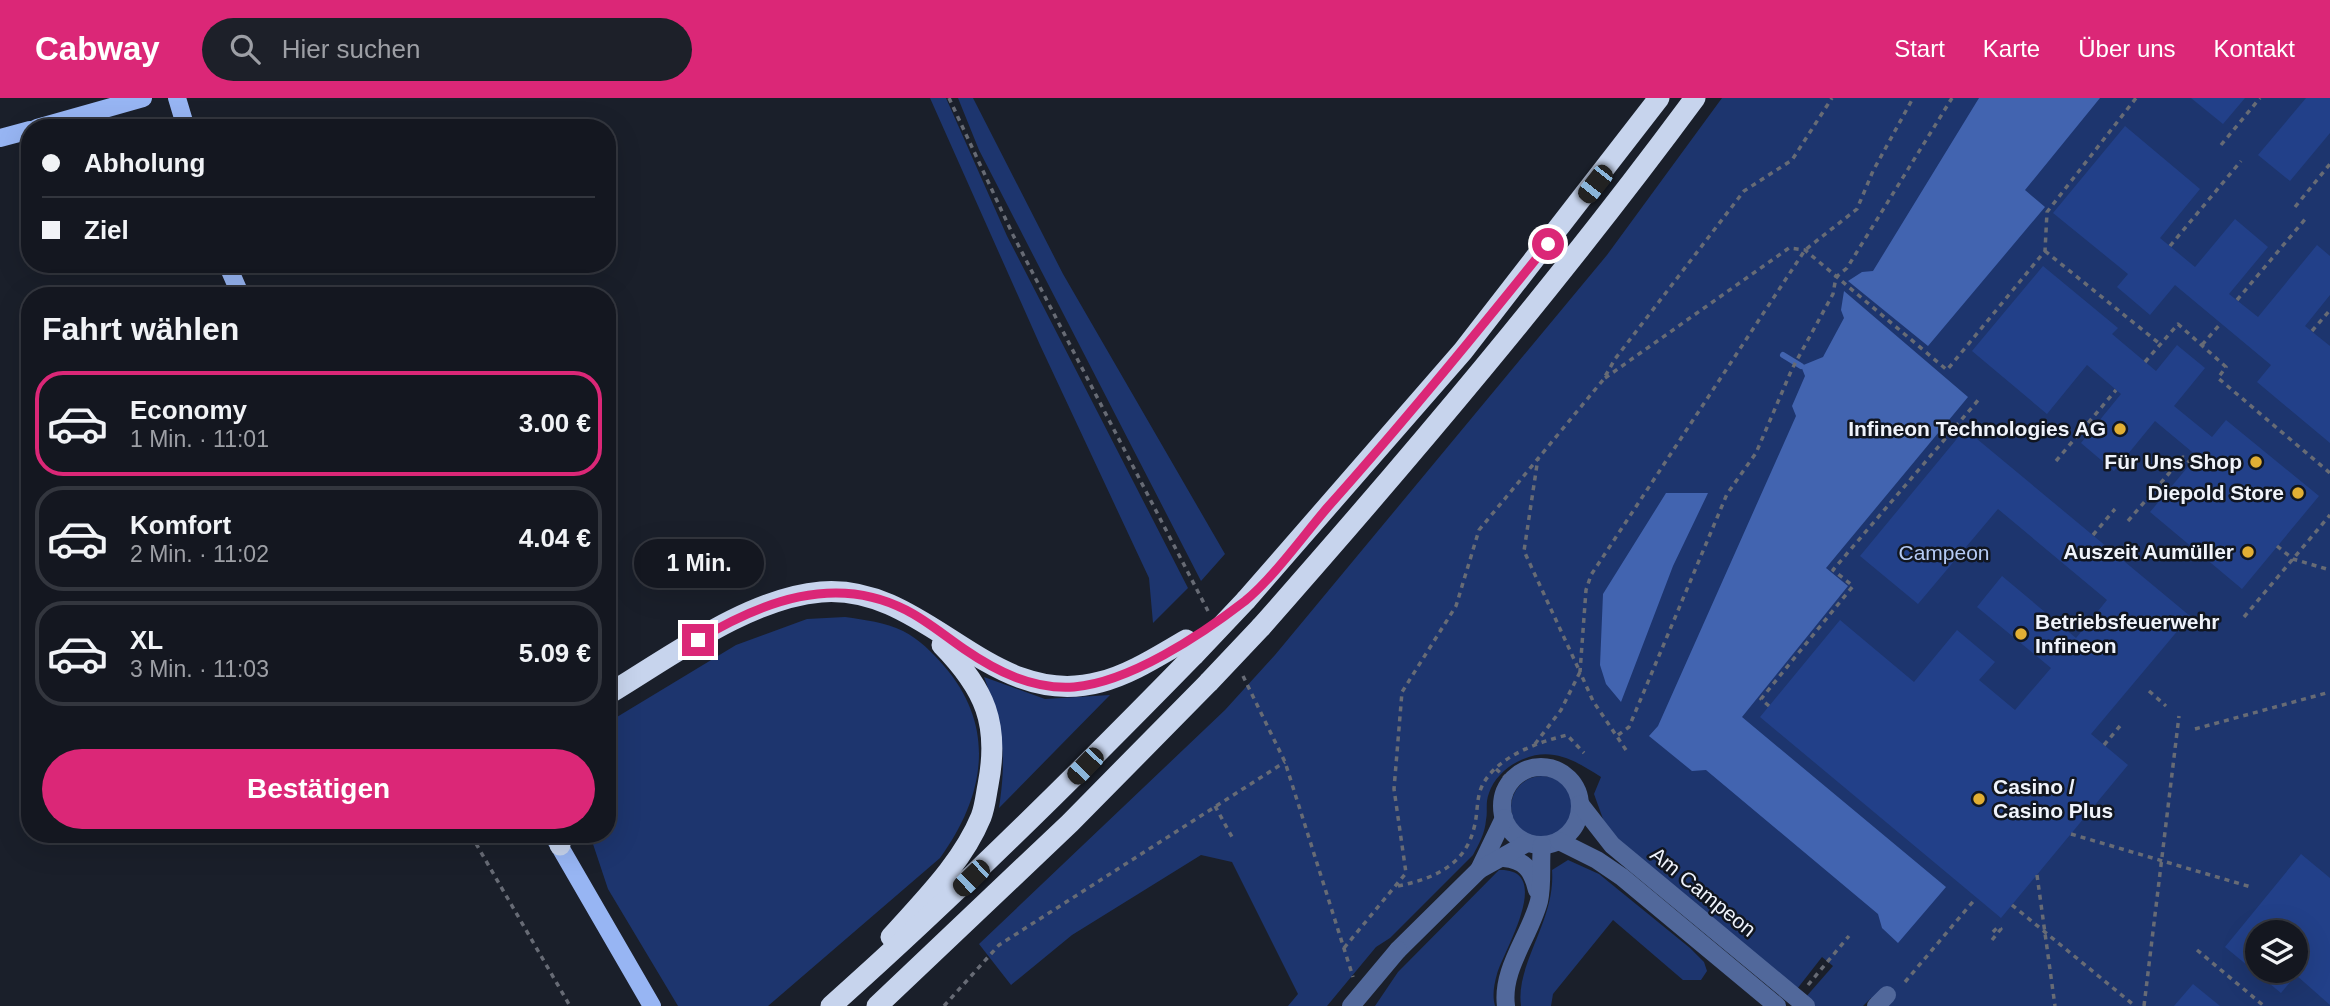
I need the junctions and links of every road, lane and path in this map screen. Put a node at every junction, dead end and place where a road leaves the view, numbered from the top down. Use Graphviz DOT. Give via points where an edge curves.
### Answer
graph roads {
  1 [pos="143,98"];
  2 [pos="177,98"];
  3 [pos="949,98"];
  4 [pos="1659,98"];
  5 [pos="1695,98"];
  6 [pos="1832,98"];
  7 [pos="1913,98"];
  8 [pos="1952,98"];
  9 [pos="2136,98"];
  10 [pos="2260,98"];
  11 [pos="69,119"];
  12 [pos="183,119"];
  13 [pos="21,132"];
  14 [pos="0,138"];
  15 [pos="2221,145"];
  16 [pos="2241,161"];
  17 [pos="2330,164"];
  18 [pos="2295,207"];
  19 [pos="2307,217"];
  20 [pos="2170,246"];
  21 [pos="1805,250"];
  22 [pos="2045,251"];
  23 [pos="1836,277"];
  24 [pos="2237,300"];
  25 [pos="2330,310"];
  26 [pos="2221,323"];
  27 [pos="2312,331"];
  28 [pos="2160,344"];
  29 [pos="2202,345"];
  30 [pos="2145,362"];
  31 [pos="1603,380"];
  32 [pos="2116,390"];
  33 [pos="1980,398"];
  34 [pos="1539,456"];
  35 [pos="2056,461"];
  36 [pos="2191,463"];
  37 [pos="2330,473"];
  38 [pos="2115,509"];
  39 [pos="2330,515"];
  40 [pos="2128,521"];
  41 [pos="2093,536"];
  42 [pos="2277,546"];
  43 [pos="2293,559"];
  44 [pos="2330,570"];
  45 [pos="1196,588"];
  46 [pos="906,610"];
  47 [pos="2244,617"];
  48 [pos="1190,648"];
  49 [pos="1580,672"];
  50 [pos="1249,686"];
  51 [pos="616,690"];
  52 [pos="2148,691"];
  53 [pos="2330,692"];
  54 [pos="1769,706"];
  55 [pos="2166,706"];
  56 [pos="2179,716"];
  57 [pos="2120,726"];
  58 [pos="2195,729"];
  59 [pos="1618,735"];
  60 [pos="1535,744"];
  61 [pos="2104,745"];
  62 [pos="1626,750"];
  63 [pos="1584,753"];
  64 [pos="1285,762"];
  65 [pos="1496,769"];
  66 [pos="1511,782"];
  67 [pos="1580,804"];
  68 [pos="1215,806"];
  69 [pos="1504,818"];
  70 [pos="2071,834"];
  71 [pos="1232,837"];
  72 [pos="476,843"];
  73 [pos="560,843"];
  74 [pos="1543,843"];
  75 [pos="1504,858"];
  76 [pos="2162,860"];
  77 [pos="1479,870"];
  78 [pos="2036,875"];
  79 [pos="1396,887"];
  80 [pos="2251,887"];
  81 [pos="1976,898"];
  82 [pos="1539,899"];
  83 [pos="2012,905"];
  84 [pos="1992,933"];
  85 [pos="2045,933"];
  86 [pos="1849,936"];
  87 [pos="1992,940"];
  88 [pos="2197,950"];
  89 [pos="1823,969"];
  90 [pos="1905,982"];
  91 [pos="570,1006"];
  92 [pos="652,1006"];
  93 [pos="829,1006"];
  94 [pos="877,1006"];
  95 [pos="944,1006"];
  96 [pos="1351,1006"];
  97 [pos="1506,1006"];
  98 [pos="1777,1006"];
  99 [pos="1806,1006"];
  100 [pos="2055,1006"];
  101 [pos="2135,1006"];
  102 [pos="2144,1006"];
  103 [pos="2264,1006"];
  1 -- 11 [label="main road"];
  2 -- 12 [label="main road"];
  3 -- 45 [label="path" via="1013,235"];
  4 -- 48 [label="highway, bridge" via="1463,351 1246,600"];
  5 -- 94 [label="highway, bridge" via="1482,372 1261,627 1070,823"];
  6 -- 31 [label="path" via="1792,160 1744,191"];
  7 -- 21 [label="path" via="1857,209"];
  8 -- 23 [label="path" via="1847,268"];
  9 -- 22 [label="path" via="2047,212"];
  10 -- 15 [label="path"];
  13 -- 14 [label="main road"];
  16 -- 20 [label="path"];
  17 -- 18 [label="path"];
  19 -- 24 [label="path"];
  21 -- 23 [label="path"];
  21 -- 31 [label="path" via="1789,248"];
  21 -- 49 [label="path" via="1591,575"];
  22 -- 23 [label="path" via="1947,370"];
  22 -- 28 [label="path"];
  23 -- 59 [label="path" via="1833,294 1792,369 1756,453 1727,494 1629,727"];
  25 -- 27 [label="path"];
  26 -- 29 [label="path"];
  28 -- 29 [label="path" via="2178,324"];
  28 -- 30 [label="path"];
  29 -- 37 [label="path" via="2226,367 2218,378"];
  31 -- 34 [label="path"];
  32 -- 35 [label="path"];
  33 -- 54 [label="path" via="1833,570 1853,586 1761,699"];
  34 -- 49 [label="path" via="1524,551"];
  34 -- 79 [label="path" via="1479,530 1455,606 1402,692 1394,789 1406,873"];
  36 -- 40 [label="path" via="2183,457"];
  38 -- 41 [label="path"];
  39 -- 43 [label="path"];
  42 -- 43 [label="path"];
  43 -- 44 [label="path"];
  43 -- 47 [label="path"];
  46 -- 48 [label="highway" via="987,665 1044,685 1098,683"];
  46 -- 51 [label="highway" via="853,593 823,592 781,600 721,627"];
  46 -- 93 [label="highway" via="967,670 990,716 991,768 982,816 928,896"];
  48 -- 93 [label="highway" via="1049,803 933,915"];
  49 -- 59 [label="path" via="1593,701"];
  49 -- 60 [label="path" via="1561,710"];
  50 -- 64 [label="path"];
  52 -- 55 [label="path"];
  53 -- 58 [label="path"];
  56 -- 76 [label="path"];
  57 -- 61 [label="path"];
  59 -- 62 [label="path"];
  60 -- 63 [label="path" via="1567,735"];
  60 -- 65 [label="path"];
  64 -- 68 [label="path"];
  64 -- 79 [label="path" via="1345,948"];
  65 -- 66 [label="path"];
  65 -- 79 [label="path" via="1483,785 1474,830 1453,864"];
  66 -- 67 [label="street" via="1531,768 1556,770 1567,776"];
  66 -- 69 [label="street" via="1504,793"];
  67 -- 74 [label="street" via="1571,832"];
  67 -- 99 [label="street, Am Campeon" via="1612,845"];
  68 -- 71 [label="path"];
  68 -- 95 [label="path" via="999,945"];
  69 -- 74 [label="street" via="1513,833"];
  69 -- 77 [label="street"];
  70 -- 76 [label="path"];
  72 -- 91 [label="path"];
  73 -- 92 [label="main road"];
  74 -- 75 [label="street"];
  74 -- 82 [label="street"];
  74 -- 98 [label="street, Am Campeon" via="1597,860 1622,877"];
  75 -- 77 [label="street"];
  75 -- 82 [label="street" via="1526,865 1534,876"];
  76 -- 80 [label="path"];
  76 -- 102 [label="path"];
  77 -- 96 [label="street, bridge" via="1398,950"];
  78 -- 85 [label="path"];
  81 -- 90 [label="path"];
  82 -- 97 [label="street" via="1504,992"];
  83 -- 85 [label="path"];
  84 -- 87 [label="path" via="2001,929"];
  85 -- 100 [label="path"];
  85 -- 101 [label="path"];
  86 -- 89 [label="path"];
  88 -- 103 [label="path"];
}
